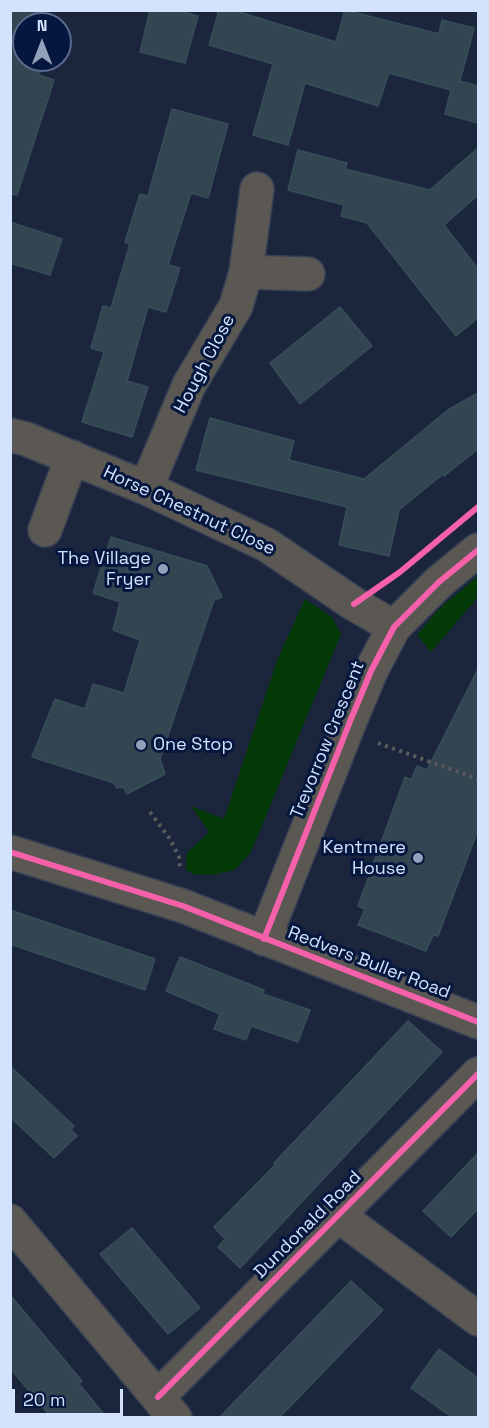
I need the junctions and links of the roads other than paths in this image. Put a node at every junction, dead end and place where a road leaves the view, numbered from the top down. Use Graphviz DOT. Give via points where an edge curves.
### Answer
graph roads {
  1 [pos="257,189"];
  2 [pos="246,272"];
  3 [pos="308,274"];
  4 [pos="10,435"];
  5 [pos="72,457"];
  6 [pos="146,488"];
  7 [pos="45,530"];
  8 [pos="478,550"];
  9 [pos="394,627"];
  10 [pos="10,852"];
  11 [pos="264,939"];
  12 [pos="478,1022"];
  13 [pos="478,1074"];
  14 [pos="339,1216"];
  15 [pos="10,1221"];
  16 [pos="478,1319"];
  17 [pos="166,1407"];
  1 -- 2 [label="street, Hough Close"];
  2 -- 3 [label="street"];
  2 -- 6 [label="street, Hough Close" via="236,306 189,386"];
  4 -- 5 [label="street, Horse Chestnut Close"];
  5 -- 6 [label="street, Horse Chestnut Close"];
  5 -- 7 [label="street"];
  6 -- 9 [label="street, Horse Chestnut Close" via="267,545"];
  8 -- 9 [label="street, Trevorrow Crescent"];
  9 -- 11 [label="street, Trevorrow Crescent" via="371,671"];
  10 -- 11 [label="street, Redvers Buller Road" via="183,906"];
  11 -- 12 [label="street, Redvers Buller Road"];
  13 -- 14 [label="street, Dundonald Road"];
  14 -- 16 [label="street"];
  14 -- 17 [label="street, Dundonald Road"];
  15 -- 17 [label="street"];
}
